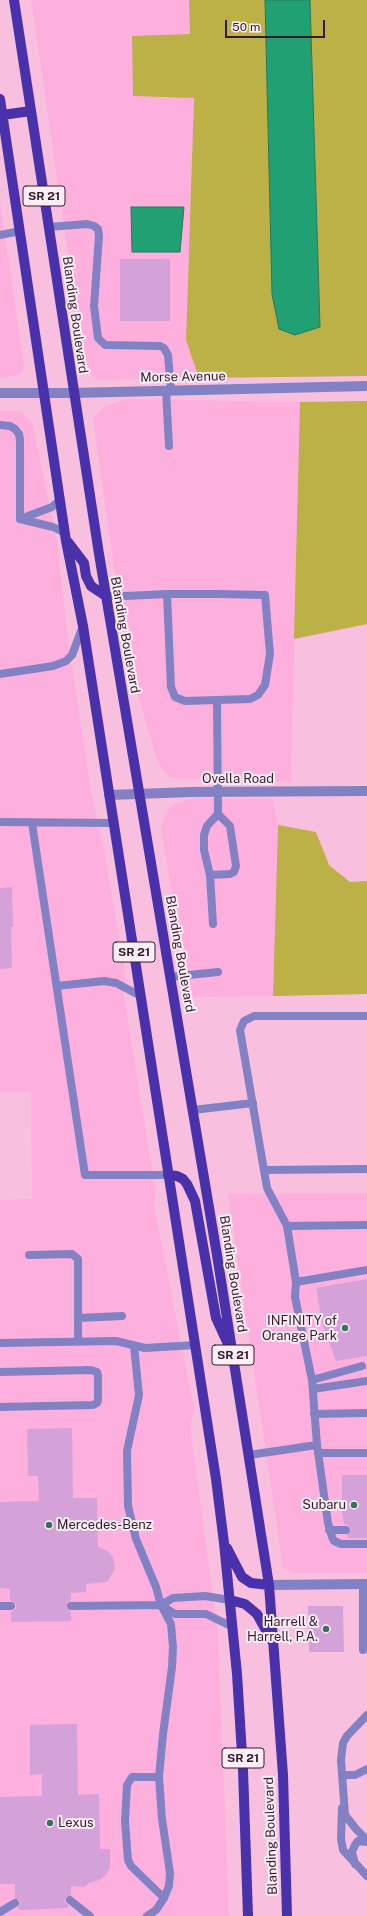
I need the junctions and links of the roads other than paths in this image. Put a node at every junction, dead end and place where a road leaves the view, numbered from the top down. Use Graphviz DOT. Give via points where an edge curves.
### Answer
graph roads {
  1 [pos="14,0"];
  2 [pos="0,99"];
  3 [pos="31,111"];
  4 [pos="2,115"];
  5 [pos="49,228"];
  6 [pos="20,231"];
  7 [pos="0,235"];
  8 [pos="367,386"];
  9 [pos="168,390"];
  10 [pos="44,392"];
  11 [pos="0,393"];
  12 [pos="73,393"];
  13 [pos="0,425"];
  14 [pos="169,446"];
  15 [pos="60,500"];
  16 [pos="20,519"];
  17 [pos="66,537"];
  18 [pos="167,594"];
  19 [pos="106,596"];
  20 [pos="83,626"];
  21 [pos="0,674"];
  22 [pos="217,700"];
  23 [pos="367,791"];
  24 [pos="218,792"];
  25 [pos="139,794"];
  26 [pos="109,795"];
  27 [pos="218,814"];
  28 [pos="0,822"];
  29 [pos="32,823"];
  30 [pos="114,824"];
  31 [pos="210,875"];
  32 [pos="213,924"];
  33 [pos="218,972"];
  34 [pos="170,977"];
  35 [pos="57,986"];
  36 [pos="141,996"];
  37 [pos="367,1016"];
  38 [pos="253,1103"];
  39 [pos="193,1110"];
  40 [pos="367,1169"];
  41 [pos="265,1170"];
  42 [pos="168,1175"];
  43 [pos="367,1225"];
  44 [pos="287,1226"];
  45 [pos="29,1255"];
  46 [pos="367,1270"];
  47 [pos="296,1282"];
  48 [pos="122,1316"];
  49 [pos="78,1318"];
  50 [pos="78,1342"];
  51 [pos="0,1343"];
  52 [pos="196,1345"];
  53 [pos="134,1346"];
  54 [pos="233,1355"];
  55 [pos="362,1366"];
  56 [pos="0,1372"];
  57 [pos="312,1380"];
  58 [pos="367,1381"];
  59 [pos="313,1389"];
  60 [pos="0,1407"];
  61 [pos="367,1413"];
  62 [pos="314,1414"];
  63 [pos="317,1449"];
  64 [pos="367,1453"];
  65 [pos="249,1455"];
  66 [pos="329,1530"];
  67 [pos="346,1530"];
  68 [pos="224,1543"];
  69 [pos="367,1544"];
  70 [pos="365,1584"];
  71 [pos="269,1585"];
  72 [pos="230,1600"];
  73 [pos="365,1604"];
  74 [pos="161,1605"];
  75 [pos="0,1606"];
  76 [pos="11,1606"];
  77 [pos="71,1606"];
  78 [pos="233,1627"];
  79 [pos="274,1644"];
  80 [pos="363,1650"];
  81 [pos="367,1715"];
  82 [pos="367,1769"];
  83 [pos="342,1775"];
  84 [pos="160,1777"];
  85 [pos="343,1799"];
  86 [pos="367,1841"];
  87 [pos="355,1864"];
  88 [pos="367,1876"];
  89 [pos="164,1898"];
  90 [pos="70,1900"];
  91 [pos="15,1903"];
  92 [pos="0,1912"];
  93 [pos="90,1916"];
  94 [pos="148,1916"];
  95 [pos="248,1916"];
  96 [pos="287,1916"];
  1 -- 3 [label="main road, Blanding Boulevard / SR 21"];
  2 -- 4 [label="main road, Blanding Boulevard / SR 21"];
  3 -- 4 [label="main road"];
  3 -- 5 [label="main road, Blanding Boulevard / SR 21"];
  4 -- 6 [label="main road, Blanding Boulevard / SR 21"];
  5 -- 9 [label="lane" via="87,224 98,229 94,306 98,338 105,345 164,348 168,355"];
  5 -- 12 [label="main road, Blanding Boulevard / SR 21"];
  6 -- 7 [label="lane"];
  6 -- 10 [label="main road, Blanding Boulevard / SR 21"];
  8 -- 9 [label="street, Morse Avenue"];
  9 -- 12 [label="street, Morse Avenue"];
  9 -- 14 [label="lane"];
  10 -- 11 [label="street, Morse Avenue"];
  10 -- 12 [label="street, Morse Avenue"];
  10 -- 15 [label="main road, Blanding Boulevard / SR 21"];
  12 -- 19 [label="main road, Blanding Boulevard / SR 21"];
  13 -- 16 [label="lane" via="10,426 19,434"];
  15 -- 16 [label="lane" via="52,507"];
  15 -- 17 [label="main road, Blanding Boulevard / SR 21"];
  16 -- 17 [label="lane" via="53,527"];
  17 -- 19 [label="main road" via="84,563 91,586"];
  17 -- 20 [label="main road, Blanding Boulevard / SR 21"];
  18 -- 19 [label="lane"];
  18 -- 22 [label="lane" via="171,687 175,697 185,702"];
  18 -- 22 [label="lane" via="266,595 270,654 265,685 258,695 250,700"];
  19 -- 25 [label="main road, Blanding Boulevard / SR 21"];
  20 -- 21 [label="lane" via="72,655 66,661 53,666"];
  20 -- 26 [label="main road, Blanding Boulevard / SR 21"];
  22 -- 24 [label="lane"];
  23 -- 24 [label="street, Ovella Road"];
  24 -- 25 [label="street, Ovella Road"];
  24 -- 27 [label="lane"];
  25 -- 26 [label="street, Ovella Road"];
  25 -- 34 [label="main road, Blanding Boulevard / SR 21"];
  26 -- 30 [label="main road, Blanding Boulevard / SR 21"];
  27 -- 31 [label="lane" via="207,826 204,835 204,850"];
  27 -- 31 [label="lane" via="230,826 236,866 230,874"];
  28 -- 29 [label="lane"];
  29 -- 30 [label="lane"];
  29 -- 35 [label="lane"];
  30 -- 36 [label="main road, Blanding Boulevard / SR 21"];
  31 -- 32 [label="lane"];
  33 -- 34 [label="lane"];
  34 -- 39 [label="main road, Blanding Boulevard / SR 21"];
  35 -- 36 [label="lane" via="104,981 116,983"];
  35 -- 42 [label="lane" via="85,1175"];
  36 -- 42 [label="main road, Blanding Boulevard / SR 21"];
  37 -- 38 [label="lane" via="254,1016 244,1021 240,1030"];
  38 -- 39 [label="lane"];
  38 -- 41 [label="lane"];
  39 -- 54 [label="main road, Blanding Boulevard / SR 21"];
  40 -- 41 [label="lane"];
  41 -- 44 [label="lane" via="267,1188"];
  42 -- 52 [label="main road, Blanding Boulevard / SR 21"];
  42 -- 54 [label="main road" via="183,1179 195,1201 216,1318"];
  43 -- 44 [label="lane"];
  44 -- 47 [label="lane"];
  45 -- 49 [label="lane" via="76,1256"];
  46 -- 47 [label="lane"];
  47 -- 57 [label="lane" via="295,1297"];
  48 -- 49 [label="lane"];
  49 -- 50 [label="lane"];
  50 -- 51 [label="lane"];
  50 -- 53 [label="lane" via="116,1341"];
  52 -- 53 [label="lane" via="145,1348"];
  52 -- 68 [label="main road, Blanding Boulevard / SR 21"];
  53 -- 74 [label="lane" via="139,1395 126,1459 128,1506 136,1539"];
  54 -- 65 [label="main road, Blanding Boulevard / SR 21"];
  55 -- 57 [label="lane"];
  56 -- 60 [label="lane" via="91,1370 97,1372 98,1376 98,1400 93,1405"];
  57 -- 59 [label="lane"];
  58 -- 59 [label="lane"];
  59 -- 62 [label="lane"];
  61 -- 62 [label="lane"];
  62 -- 63 [label="lane"];
  63 -- 64 [label="lane"];
  63 -- 65 [label="lane"];
  63 -- 66 [label="lane"];
  65 -- 71 [label="main road, Blanding Boulevard / SR 21"];
  66 -- 67 [label="lane"];
  66 -- 69 [label="lane" via="334,1541 338,1543"];
  68 -- 71 [label="main road" via="242,1577 251,1583"];
  68 -- 72 [label="main road, Blanding Boulevard / SR 21"];
  70 -- 71 [label="street"];
  70 -- 73 [label="lane"];
  71 -- 79 [label="main road, Blanding Boulevard / SR 21"];
  72 -- 74 [label="lane" via="205,1596 172,1598"];
  72 -- 78 [label="main road, Blanding Boulevard / SR 21"];
  72 -- 79 [label="main road" via="245,1604 257,1614"];
  73 -- 80 [label="lane"];
  74 -- 77 [label="lane"];
  74 -- 78 [label="lane" via="175,1614 206,1614"];
  74 -- 84 [label="lane" via="171,1624 173,1648"];
  75 -- 76 [label="lane"];
  78 -- 95 [label="main road, Blanding Boulevard / SR 21" via="243,1770"];
  79 -- 96 [label="main road, Blanding Boulevard / SR 21" via="283,1775"];
  81 -- 83 [label="lane" via="343,1743"];
  82 -- 83 [label="lane" via="355,1775"];
  83 -- 85 [label="lane"];
  84 -- 89 [label="lane" via="162,1819 170,1873 169,1886"];
  84 -- 89 [label="lane" via="132,1777 127,1785 125,1821 128,1860 131,1866"];
  85 -- 86 [label="lane" via="345,1815"];
  85 -- 87 [label="lane" via="342,1846"];
  86 -- 87 [label="lane" via="355,1845 352,1852"];
  87 -- 88 [label="lane"];
  89 -- 94 [label="lane"];
  90 -- 93 [label="lane"];
  91 -- 92 [label="lane"];
}
